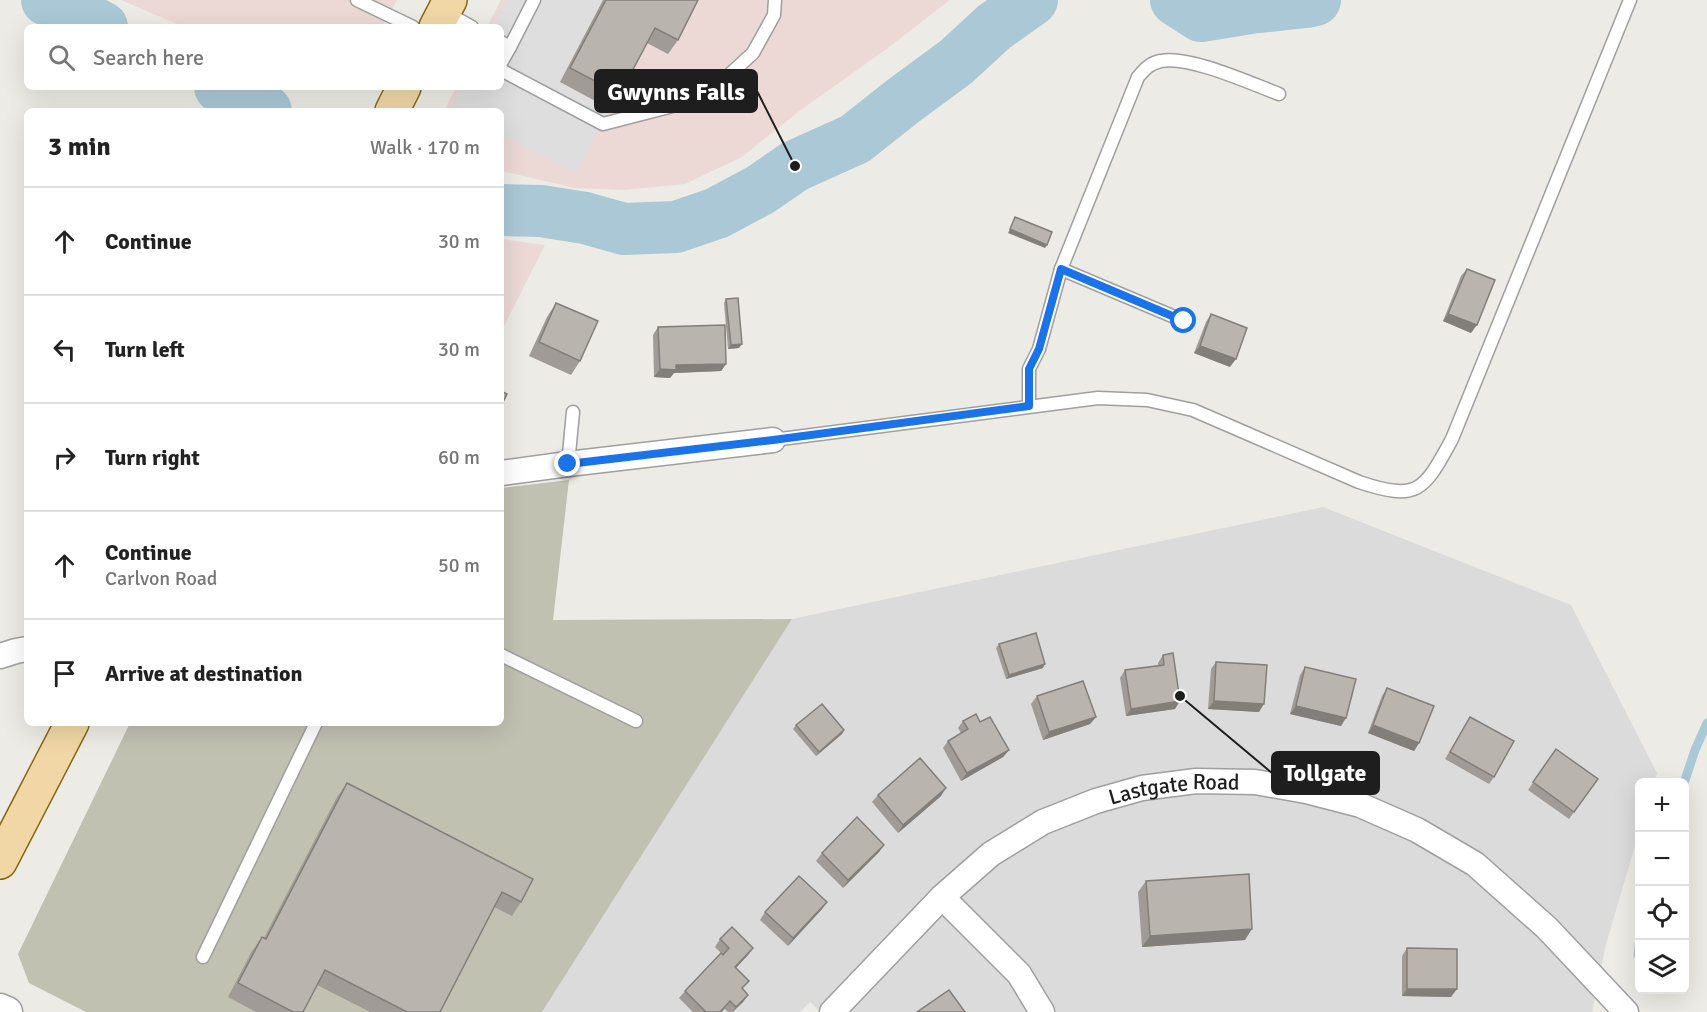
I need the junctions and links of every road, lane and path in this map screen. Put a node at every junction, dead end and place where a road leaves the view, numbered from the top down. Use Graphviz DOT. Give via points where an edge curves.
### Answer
graph roads {
  1 [pos="357,0"];
  2 [pos="534,0"];
  3 [pos="775,0"];
  4 [pos="1630,0"];
  5 [pos="443,13"];
  6 [pos="407,24"];
  7 [pos="466,24"];
  8 [pos="505,44"];
  9 [pos="504,72"];
  10 [pos="403,90"];
  11 [pos="1279,94"];
  12 [pos="394,108"];
  13 [pos="1061,269"];
  14 [pos="1184,321"];
  15 [pos="1029,406"];
  16 [pos="573,412"];
  17 [pos="773,440"];
  18 [pos="568,464"];
  19 [pos="504,473"];
  20 [pos="24,650"];
  21 [pos="0,656"];
  22 [pos="504,656"];
  23 [pos="636,721"];
  24 [pos="70,726"];
  25 [pos="315,726"];
  26 [pos="0,862"];
  27 [pos="942,897"];
  28 [pos="203,957"];
  29 [pos="0,1009"];
  30 [pos="7,1012"];
  31 [pos="832,1012"];
  32 [pos="1042,1012"];
  33 [pos="1626,1012"];
  1 -- 6 [label="lane"];
  2 -- 8 [label="lane"];
  3 -- 9 [label="lane" via="774,15 753,53 716,87 669,107 603,124"];
  4 -- 15 [label="lane" via="1452,439 1422,485 1396,492 1379,489 1193,410 1147,400 1098,398"];
  5 -- 7 [label="lane"];
  10 -- 12 [label="main road"];
  11 -- 13 [label="lane" via="1199,65 1162,61 1148,65 1138,77"];
  13 -- 14 [label="lane"];
  13 -- 15 [label="lane" via="1039,349 1029,369"];
  15 -- 17 [label="lane"];
  16 -- 18 [label="lane"];
  17 -- 18 [label="street"];
  18 -- 19 [label="street"];
  20 -- 21 [label="street"];
  22 -- 23 [label="lane"];
  24 -- 26 [label="main road"];
  25 -- 28 [label="lane"];
  27 -- 31 [label="street, Lastgate Road"];
  27 -- 32 [label="street" via="1019,974"];
  27 -- 33 [label="street, Lastgate Road" via="991,854 1044,822 1096,801 1142,788 1196,781 1255,783 1306,791 1360,805 1417,830 1475,864 1547,928"];
  29 -- 30 [label="street"];
}
